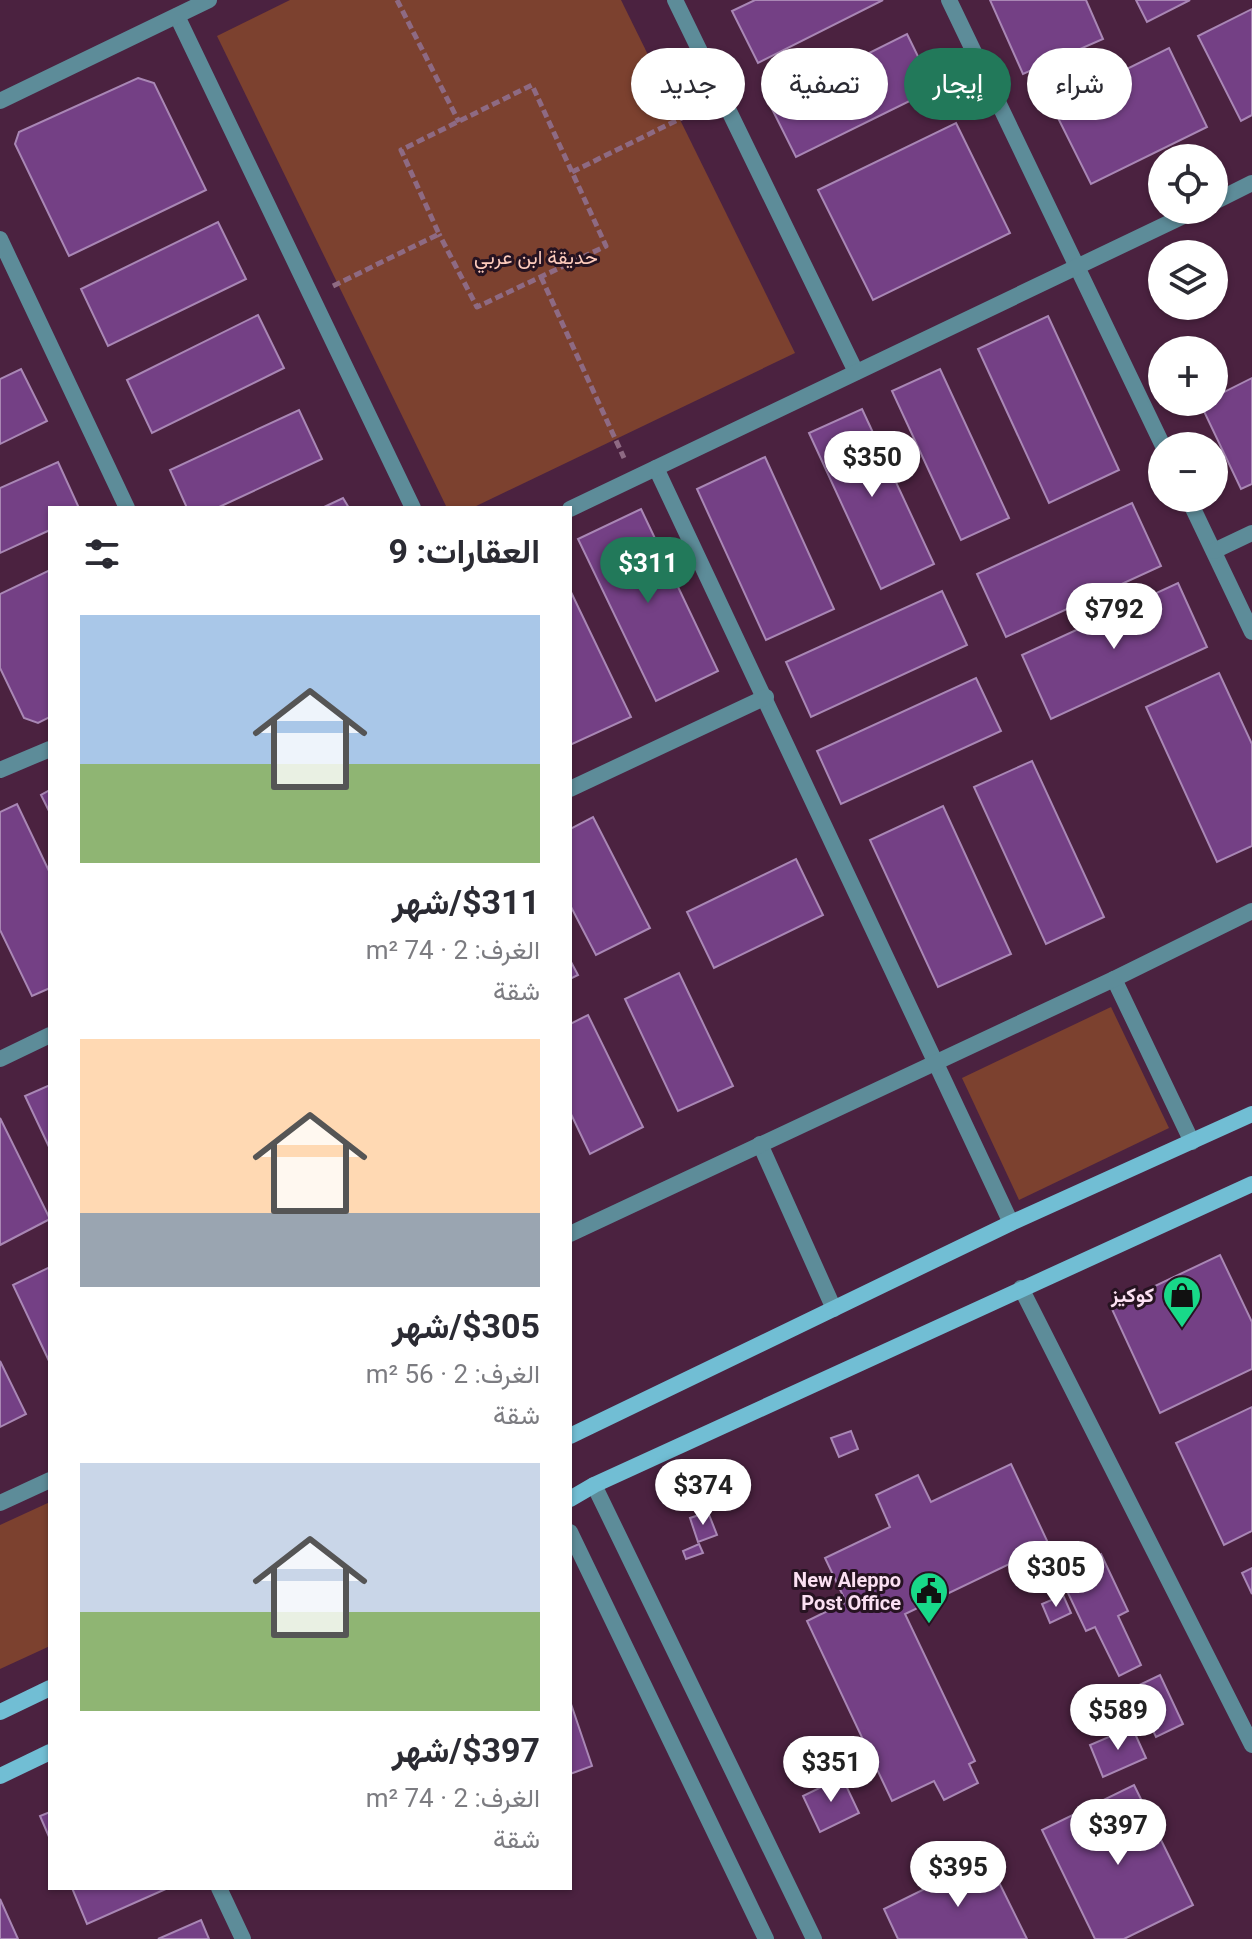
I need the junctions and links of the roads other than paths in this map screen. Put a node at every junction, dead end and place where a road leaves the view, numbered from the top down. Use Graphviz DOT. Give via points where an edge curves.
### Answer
graph roads {
  1 [pos="209,0"];
  2 [pos="675,0"];
  3 [pos="949,0"];
  4 [pos="177,16"];
  5 [pos="0,101"];
  6 [pos="1252,183"];
  7 [pos="1228,195"];
  8 [pos="1167,224"];
  9 [pos="0,239"];
  10 [pos="1077,267"];
  11 [pos="856,372"];
  12 [pos="1156,432"];
  13 [pos="656,468"];
  14 [pos="126,506"];
  15 [pos="412,506"];
  16 [pos="572,508"];
  17 [pos="1195,512"];
  18 [pos="1252,533"];
  19 [pos="1214,551"];
  20 [pos="1252,632"];
  21 [pos="766,697"];
  22 [pos="48,750"];
  23 [pos="0,770"];
  24 [pos="572,788"];
  25 [pos="1252,911"];
  26 [pos="1114,979"];
  27 [pos="48,1036"];
  28 [pos="0,1059"];
  29 [pos="936,1061"];
  30 [pos="1252,1114"];
  31 [pos="1192,1142"];
  32 [pos="760,1144"];
  33 [pos="1252,1184"];
  34 [pos="1011,1223"];
  35 [pos="572,1233"];
  36 [pos="1021,1288"];
  37 [pos="834,1309"];
  38 [pos="572,1432"];
  39 [pos="48,1481"];
  40 [pos="594,1485"];
  41 [pos="572,1498"];
  42 [pos="0,1503"];
  43 [pos="572,1536"];
  44 [pos="48,1689"];
  45 [pos="0,1712"];
  46 [pos="1252,1745"];
  47 [pos="48,1753"];
  48 [pos="0,1776"];
  49 [pos="220,1890"];
  50 [pos="243,1939"];
  51 [pos="766,1939"];
  52 [pos="814,1939"];
  1 -- 4 [label="street"];
  2 -- 11 [label="street"];
  3 -- 10 [label="street"];
  4 -- 5 [label="street"];
  4 -- 15 [label="street"];
  6 -- 7 [label="street"];
  8 -- 10 [label="street"];
  9 -- 14 [label="street"];
  10 -- 11 [label="street"];
  10 -- 12 [label="street"];
  11 -- 13 [label="street"];
  13 -- 16 [label="street"];
  13 -- 21 [label="street"];
  17 -- 19 [label="street"];
  18 -- 19 [label="street"];
  19 -- 20 [label="street"];
  21 -- 24 [label="street"];
  21 -- 29 [label="street"];
  22 -- 23 [label="street"];
  25 -- 26 [label="street"];
  26 -- 29 [label="street"];
  26 -- 31 [label="street"];
  27 -- 28 [label="street"];
  29 -- 32 [label="street"];
  29 -- 34 [label="street"];
  30 -- 31 [label="street"];
  31 -- 34 [label="street"];
  32 -- 35 [label="street"];
  32 -- 37 [label="street"];
  33 -- 36 [label="street"];
  34 -- 37 [label="street"];
  36 -- 40 [label="street"];
  36 -- 46 [label="street"];
  37 -- 38 [label="street"];
  39 -- 42 [label="street"];
  40 -- 41 [label="street"];
  40 -- 52 [label="street"];
  43 -- 51 [label="street"];
  44 -- 45 [label="street"];
  47 -- 48 [label="street"];
  49 -- 50 [label="street"];
}
